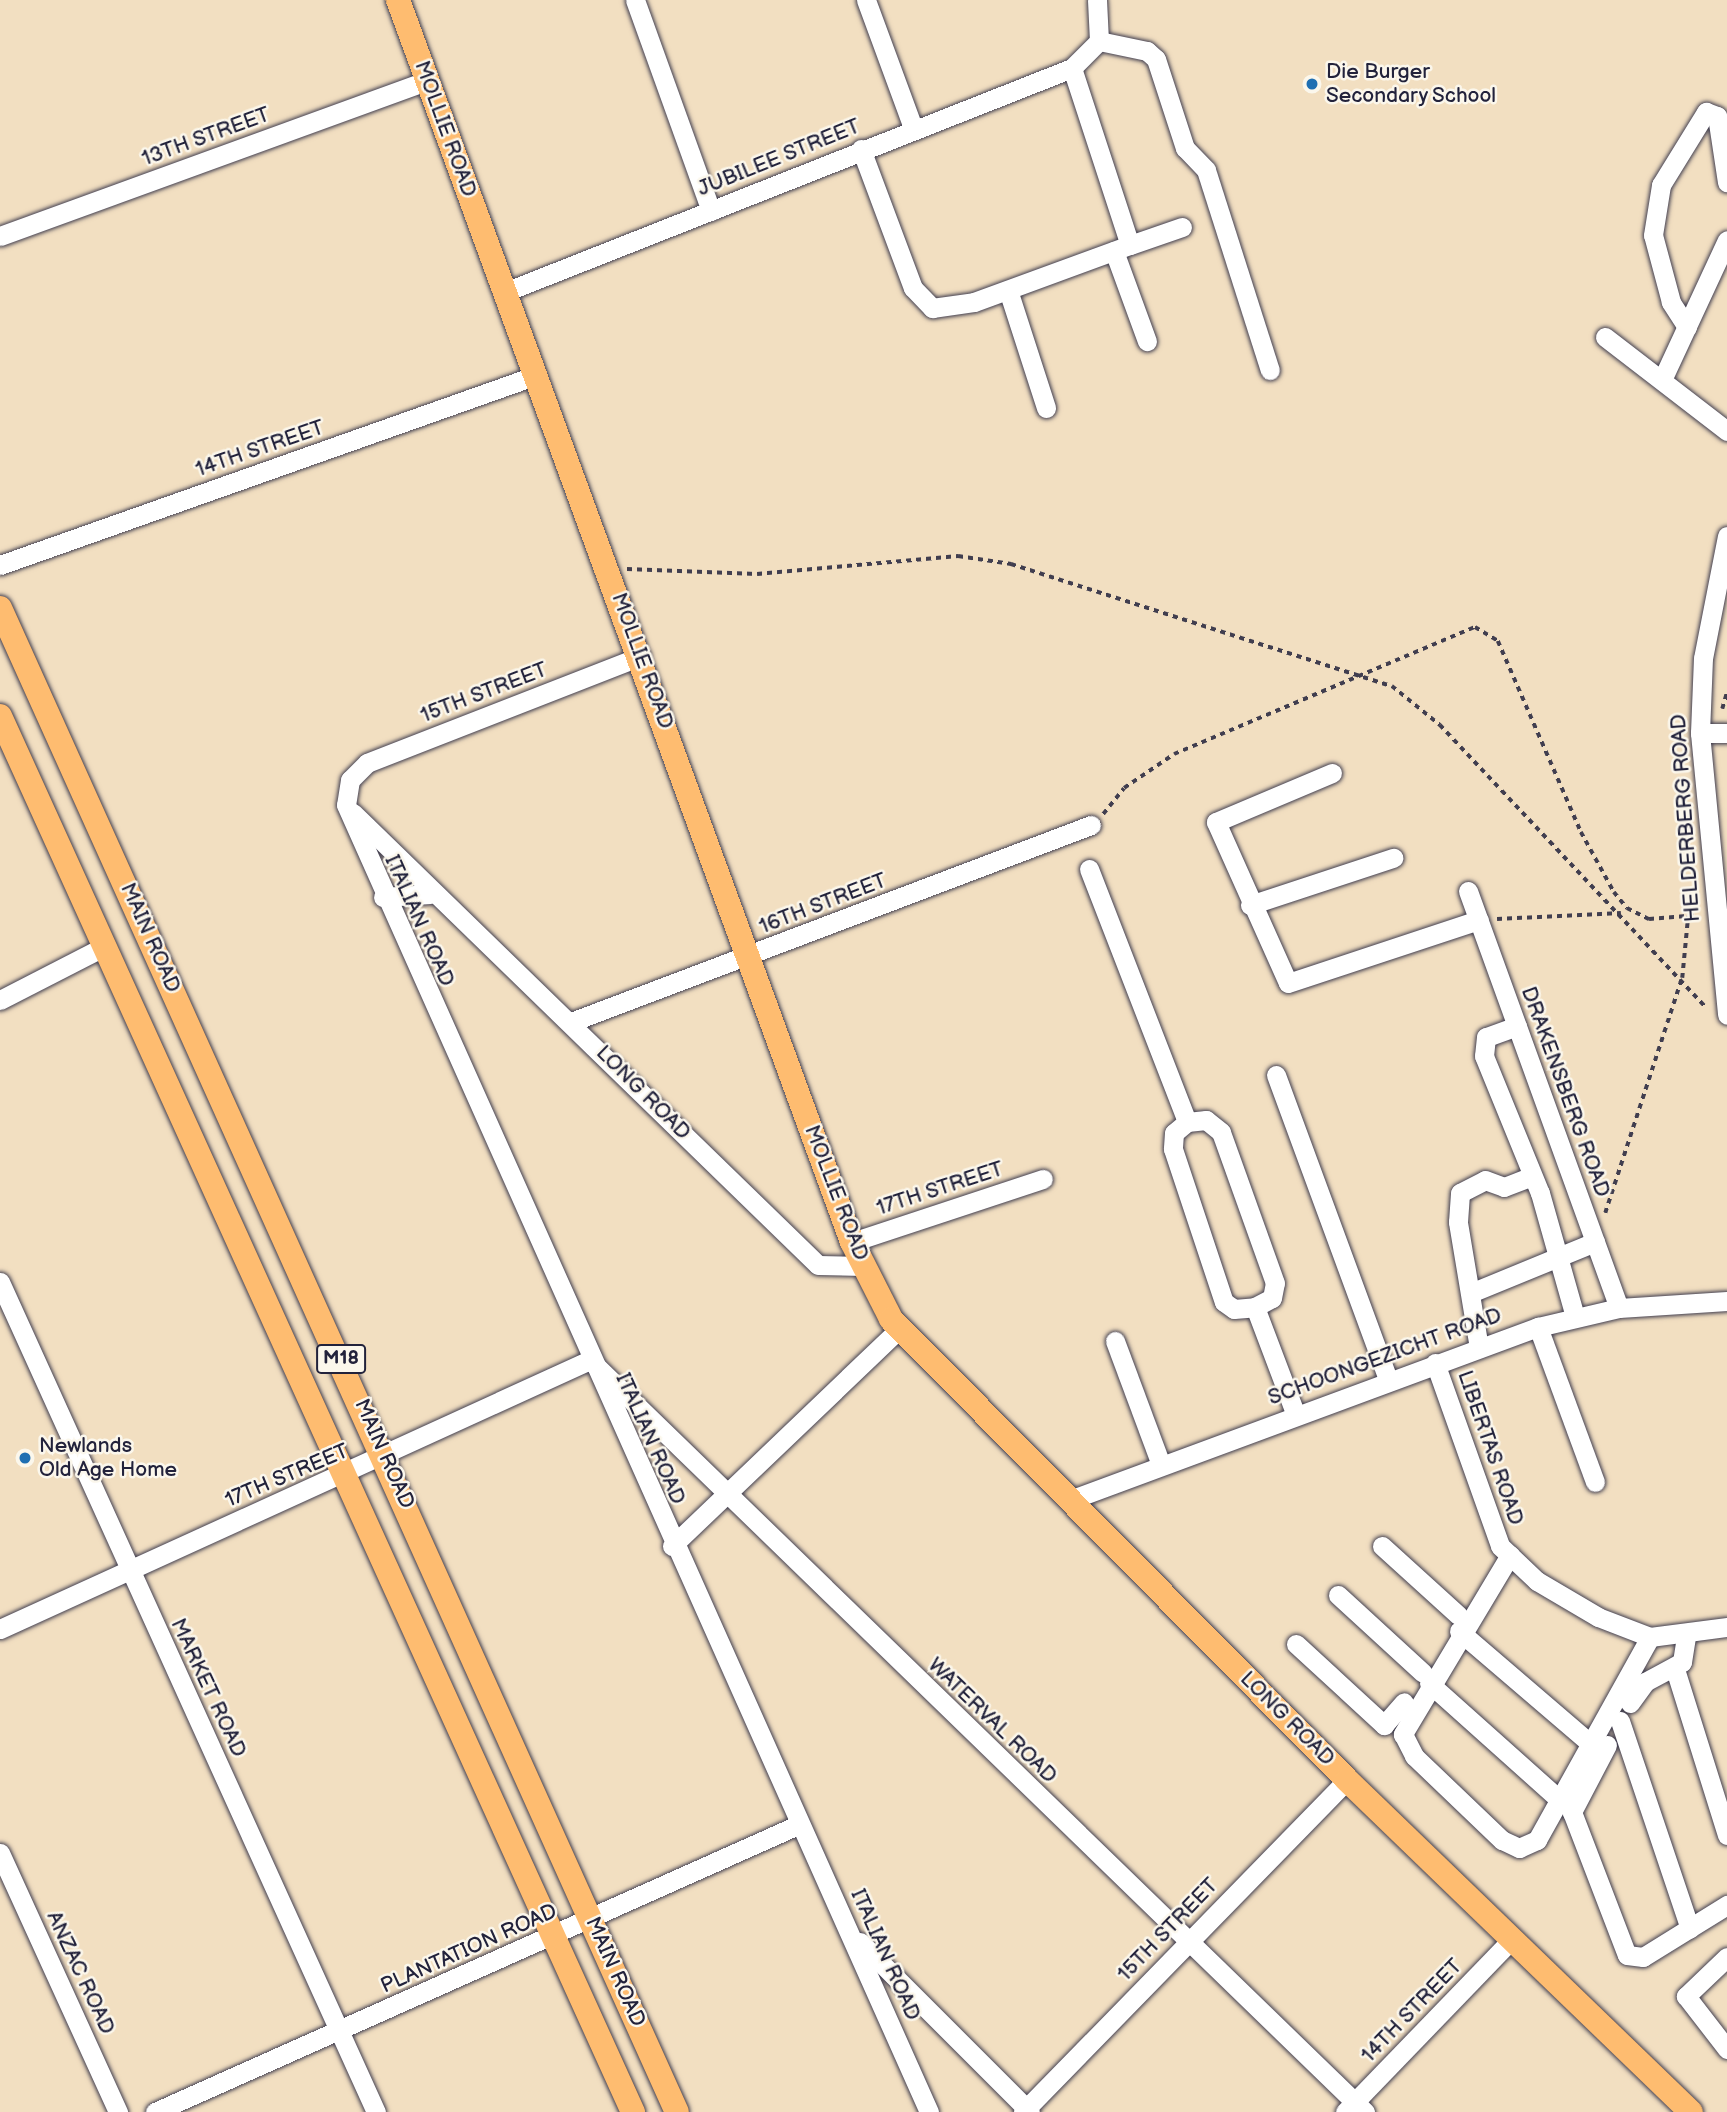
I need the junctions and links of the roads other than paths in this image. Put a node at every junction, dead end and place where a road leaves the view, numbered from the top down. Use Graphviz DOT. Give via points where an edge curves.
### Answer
graph roads {
  1 [pos="398,0"];
  2 [pos="635,0"];
  3 [pos="866,0"];
  4 [pos="1097,0"];
  5 [pos="1099,41"];
  6 [pos="1072,68"];
  7 [pos="427,81"];
  8 [pos="913,128"];
  9 [pos="861,149"];
  10 [pos="1727,182"];
  11 [pos="711,211"];
  12 [pos="1182,227"];
  13 [pos="0,236"];
  14 [pos="1727,240"];
  15 [pos="1122,248"];
  16 [pos="1007,290"];
  17 [pos="505,292"];
  18 [pos="1687,327"];
  19 [pos="1605,337"];
  20 [pos="1147,341"];
  21 [pos="1270,370"];
  22 [pos="534,376"];
  23 [pos="1662,380"];
  24 [pos="1046,408"];
  25 [pos="1727,431"];
  26 [pos="1727,536"];
  27 [pos="0,565"];
  28 [pos="0,608"];
  29 [pos="641,656"];
  30 [pos="0,716"];
  31 [pos="1700,733"];
  32 [pos="1727,733"];
  33 [pos="1332,773"];
  34 [pos="346,805"];
  35 [pos="1091,825"];
  36 [pos="1393,858"];
  37 [pos="1089,869"];
  38 [pos="1468,891"];
  39 [pos="430,894"];
  40 [pos="383,897"];
  41 [pos="1250,905"];
  42 [pos="1479,920"];
  43 [pos="106,946"];
  44 [pos="750,957"];
  45 [pos="0,1000"];
  46 [pos="1720,1015"];
  47 [pos="571,1022"];
  48 [pos="1517,1026"];
  49 [pos="1276,1075"];
  50 [pos="1187,1122"];
  51 [pos="1530,1177"];
  52 [pos="1043,1179"];
  53 [pos="852,1242"];
  54 [pos="1595,1242"];
  55 [pos="1558,1260"];
  56 [pos="863,1266"];
  57 [pos="0,1282"];
  58 [pos="1474,1292"];
  59 [pos="1727,1301"];
  60 [pos="1255,1307"];
  61 [pos="1619,1308"];
  62 [pos="1575,1317"];
  63 [pos="895,1324"];
  64 [pos="1538,1327"];
  65 [pos="1115,1341"];
  66 [pos="1479,1348"];
  67 [pos="590,1360"];
  68 [pos="1435,1363"];
  69 [pos="1388,1379"];
  70 [pos="1295,1413"];
  71 [pos="386,1458"];
  72 [pos="1160,1462"];
  73 [pos="342,1477"];
  74 [pos="1595,1482"];
  75 [pos="722,1493"];
  76 [pos="1070,1500"];
  77 [pos="672,1546"];
  78 [pos="1382,1546"];
  79 [pos="1505,1551"];
  80 [pos="128,1569"];
  81 [pos="1338,1595"];
  82 [pos="1459,1623"];
  83 [pos="1727,1627"];
  84 [pos="0,1629"];
  85 [pos="1685,1636"];
  86 [pos="1650,1637"];
  87 [pos="1296,1644"];
  88 [pos="1675,1669"];
  89 [pos="1426,1678"];
  90 [pos="1620,1721"];
  91 [pos="1592,1745"];
  92 [pos="1348,1780"];
  93 [pos="1560,1800"];
  94 [pos="800,1824"];
  95 [pos="1727,1835"];
  96 [pos="0,1853"];
  97 [pos="1727,1905"];
  98 [pos="592,1919"];
  99 [pos="1690,1929"];
  100 [pos="849,1930"];
  101 [pos="557,1936"];
  102 [pos="1511,1940"];
  103 [pos="1188,1941"];
  104 [pos="1727,1957"];
  105 [pos="341,2032"];
  106 [pos="1727,2049"];
  107 [pos="1355,2109"];
  108 [pos="1026,2111"];
  109 [pos="118,2112"];
  110 [pos="155,2112"];
  111 [pos="376,2112"];
  112 [pos="633,2112"];
  113 [pos="677,2112"];
  114 [pos="929,2112"];
  115 [pos="1691,2112"];
  1 -- 7 [label="main road, MOLLIE ROAD"];
  2 -- 11 [label="street"];
  3 -- 8 [label="street"];
  4 -- 5 [label="street"];
  5 -- 6 [label="street"];
  5 -- 21 [label="street" via="1134,47 1156,59 1185,148 1206,170"];
  6 -- 8 [label="street, JUBILEE STREET"];
  6 -- 15 [label="street"];
  7 -- 13 [label="street, 13TH STREET"];
  7 -- 17 [label="main road, MOLLIE ROAD"];
  8 -- 9 [label="street, JUBILEE STREET"];
  9 -- 11 [label="street, JUBILEE STREET"];
  9 -- 16 [label="street" via="919,299 947,309"];
  10 -- 18 [label="street" via="1717,116 1706,112 1661,185 1653,236 1671,302"];
  11 -- 17 [label="street, JUBILEE STREET"];
  12 -- 15 [label="street"];
  14 -- 18 [label="street"];
  15 -- 16 [label="street"];
  15 -- 20 [label="street"];
  16 -- 24 [label="street"];
  17 -- 22 [label="main road, MOLLIE ROAD"];
  18 -- 23 [label="street"];
  19 -- 23 [label="street"];
  22 -- 27 [label="street, 14TH STREET"];
  22 -- 29 [label="main road, MOLLIE ROAD"];
  23 -- 25 [label="street"];
  26 -- 31 [label="street, HELDERBERG ROAD" via="1703,658"];
  28 -- 71 [label="main road, MAIN ROAD / M18"];
  29 -- 34 [label="street, 15TH STREET" via="367,763 350,780"];
  29 -- 44 [label="main road, MOLLIE ROAD"];
  30 -- 43 [label="main road, MAIN ROAD / M18"];
  31 -- 32 [label="street"];
  31 -- 46 [label="street, HELDERBERG ROAD"];
  33 -- 41 [label="street" via="1217,819"];
  34 -- 39 [label="street, LONG ROAD"];
  34 -- 40 [label="street, ITALIAN ROAD"];
  35 -- 44 [label="street, 16TH STREET"];
  36 -- 41 [label="street"];
  37 -- 50 [label="street"];
  38 -- 42 [label="street, DRAKENSBERG ROAD"];
  39 -- 40 [label="street"];
  39 -- 47 [label="street, LONG ROAD"];
  40 -- 67 [label="street, ITALIAN ROAD"];
  41 -- 42 [label="street" via="1290,984"];
  42 -- 48 [label="street, DRAKENSBERG ROAD"];
  43 -- 45 [label="street"];
  43 -- 73 [label="main road, MAIN ROAD / M18"];
  44 -- 47 [label="street, 16TH STREET"];
  44 -- 53 [label="main road, MOLLIE ROAD"];
  47 -- 56 [label="street, LONG ROAD" via="818,1265"];
  48 -- 51 [label="street" via="1486,1037 1483,1045"];
  48 -- 54 [label="street, DRAKENSBERG ROAD"];
  49 -- 69 [label="street"];
  50 -- 60 [label="street" via="1174,1133 1172,1149 1224,1301 1234,1309"];
  50 -- 60 [label="street" via="1206,1120 1221,1132 1275,1283 1272,1298"];
  51 -- 55 [label="street"];
  51 -- 58 [label="street" via="1504,1187 1485,1180 1460,1193 1458,1222"];
  52 -- 53 [label="street, 17TH STREET"];
  53 -- 56 [label="main road, MOLLIE ROAD"];
  54 -- 55 [label="street"];
  54 -- 61 [label="street, DRAKENSBERG ROAD"];
  55 -- 58 [label="street"];
  55 -- 62 [label="street"];
  56 -- 63 [label="main road, MOLLIE ROAD"];
  57 -- 80 [label="street, MARKET ROAD"];
  58 -- 66 [label="street"];
  59 -- 61 [label="street, SCHOONGEZICHT ROAD"];
  60 -- 70 [label="street"];
  61 -- 62 [label="street, SCHOONGEZICHT ROAD"];
  62 -- 64 [label="street, SCHOONGEZICHT ROAD"];
  63 -- 75 [label="street"];
  63 -- 76 [label="main road, LONG ROAD"];
  64 -- 66 [label="street, SCHOONGEZICHT ROAD"];
  64 -- 74 [label="street"];
  65 -- 72 [label="street"];
  66 -- 68 [label="street, SCHOONGEZICHT ROAD"];
  67 -- 71 [label="street, 17TH STREET"];
  67 -- 75 [label="street, WATERVAL ROAD"];
  67 -- 77 [label="street, ITALIAN ROAD"];
  68 -- 69 [label="street, SCHOONGEZICHT ROAD"];
  68 -- 79 [label="street, LIBERTAS ROAD"];
  69 -- 70 [label="street, SCHOONGEZICHT ROAD"];
  70 -- 72 [label="street, SCHOONGEZICHT ROAD"];
  71 -- 73 [label="street, 17TH STREET"];
  71 -- 98 [label="main road, MAIN ROAD / M18"];
  72 -- 76 [label="street, SCHOONGEZICHT ROAD"];
  73 -- 80 [label="street, 17TH STREET"];
  73 -- 101 [label="main road, MAIN ROAD / M18"];
  75 -- 77 [label="street"];
  75 -- 103 [label="street, WATERVAL ROAD"];
  76 -- 92 [label="main road, LONG ROAD"];
  77 -- 94 [label="street, ITALIAN ROAD"];
  78 -- 82 [label="street"];
  79 -- 82 [label="street"];
  79 -- 86 [label="street, LIBERTAS ROAD" via="1537,1581 1598,1617"];
  80 -- 84 [label="street, 17TH STREET"];
  80 -- 105 [label="street, MARKET ROAD"];
  81 -- 89 [label="street"];
  82 -- 89 [label="street"];
  82 -- 91 [label="street"];
  83 -- 85 [label="street, LIBERTAS ROAD"];
  85 -- 86 [label="street, LIBERTAS ROAD"];
  85 -- 88 [label="street"];
  86 -- 91 [label="street"];
  87 -- 89 [label="street" via="1384,1725"];
  88 -- 90 [label="street" via="1637,1689"];
  88 -- 95 [label="street"];
  89 -- 93 [label="street"];
  89 -- 93 [label="street" via="1404,1726 1409,1749 1502,1840 1529,1846"];
  90 -- 99 [label="street"];
  90 -- 99 [label="street" via="1572,1812 1627,1955 1643,1957"];
  91 -- 93 [label="street"];
  92 -- 102 [label="main road, LONG ROAD"];
  92 -- 103 [label="street, 15TH STREET"];
  94 -- 98 [label="street, PLANTATION ROAD"];
  94 -- 100 [label="street, ITALIAN ROAD"];
  96 -- 109 [label="street, ANZAC ROAD"];
  97 -- 99 [label="street"];
  98 -- 101 [label="street, PLANTATION ROAD"];
  98 -- 113 [label="main road, MAIN ROAD / M18"];
  100 -- 108 [label="street"];
  100 -- 114 [label="street, ITALIAN ROAD"];
  101 -- 105 [label="street, PLANTATION ROAD"];
  101 -- 112 [label="main road, MAIN ROAD / M18"];
  102 -- 107 [label="street, 14TH STREET"];
  102 -- 115 [label="main road, LONG ROAD"];
  103 -- 107 [label="street, WATERVAL ROAD"];
  103 -- 108 [label="street, 15TH STREET"];
  104 -- 106 [label="street" via="1686,1997"];
  105 -- 110 [label="street, PLANTATION ROAD"];
  105 -- 111 [label="street, MARKET ROAD"];
}
